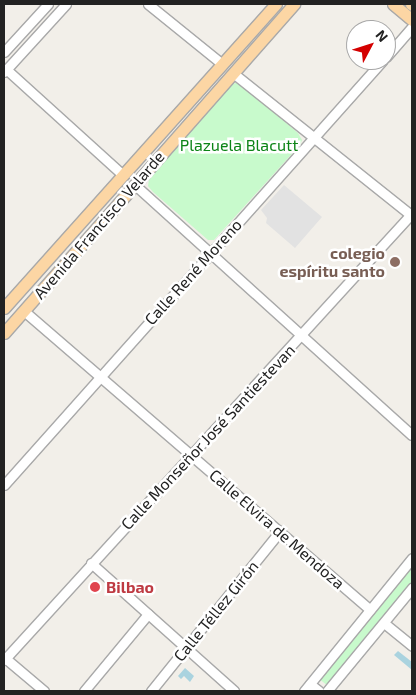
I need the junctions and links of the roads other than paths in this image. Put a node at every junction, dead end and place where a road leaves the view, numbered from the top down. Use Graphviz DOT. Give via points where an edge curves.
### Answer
graph roads {
  1 [pos="48,4"];
  2 [pos="66,4"];
  3 [pos="148,4"];
  4 [pos="276,4"];
  5 [pos="294,4"];
  6 [pos="393,4"];
  7 [pos="412,20"];
  8 [pos="412,27"];
  9 [pos="396,45"];
  10 [pos="4,52"];
  11 [pos="222,64"];
  12 [pos="6,67"];
  13 [pos="374,70"];
  14 [pos="234,73"];
  15 [pos="314,138"];
  16 [pos="122,175"];
  17 [pos="135,185"];
  18 [pos="412,215"];
  19 [pos="210,252"];
  20 [pos="7,302"];
  21 [pos="24,311"];
  22 [pos="4,333"];
  23 [pos="303,335"];
  24 [pos="100,377"];
  25 [pos="412,435"];
  26 [pos="190,454"];
  27 [pos="4,484"];
  28 [pos="280,531"];
  29 [pos="412,558"];
  30 [pos="91,563"];
  31 [pos="412,588"];
  32 [pos="370,610"];
  33 [pos="148,614"];
  34 [pos="384,623"];
  35 [pos="412,646"];
  36 [pos="187,648"];
  37 [pos="4,659"];
  38 [pos="310,684"];
  39 [pos="44,691"];
  40 [pos="84,691"];
  41 [pos="152,691"];
  42 [pos="234,691"];
  43 [pos="304,691"];
  44 [pos="319,691"];
  45 [pos="327,691"];
  1 -- 10 [label="street"];
  2 -- 12 [label="street"];
  3 -- 11 [label="street"];
  4 -- 11 [label="main road, Avenida Francisco Velarde"];
  5 -- 14 [label="main road, Avenida Francisco Velarde"];
  6 -- 7 [label="main road"];
  8 -- 9 [label="street"];
  11 -- 14 [label="main road" via="224,74"];
  11 -- 16 [label="main road, Avenida Francisco Velarde"];
  12 -- 16 [label="street"];
  13 -- 15 [label="street, Calle René Moreno"];
  14 -- 15 [label="street"];
  14 -- 17 [label="main road, Avenida Francisco Velarde"];
  15 -- 18 [label="street"];
  15 -- 19 [label="street, Calle René Moreno"];
  16 -- 17 [label="main road" via="124,186"];
  16 -- 20 [label="main road, Avenida Francisco Velarde"];
  17 -- 19 [label="street"];
  17 -- 21 [label="main road, Avenida Francisco Velarde"];
  18 -- 23 [label="street, Calle Monseñor José Santiestevan"];
  19 -- 23 [label="street"];
  19 -- 24 [label="street, Calle René Moreno"];
  20 -- 21 [label="main road" via="10,312 16,315"];
  21 -- 22 [label="main road, Avenida Francisco Velarde"];
  21 -- 24 [label="street, Calle Elvira de Mendoza"];
  23 -- 25 [label="street"];
  23 -- 26 [label="street, Calle Monseñor José Santiestevan"];
  24 -- 26 [label="street, Calle Elvira de Mendoza"];
  24 -- 27 [label="street, Calle René Moreno"];
  26 -- 28 [label="street, Calle Elvira de Mendoza"];
  26 -- 30 [label="street, Calle Monseñor José Santiestevan"];
  28 -- 32 [label="street, Calle Elvira de Mendoza"];
  28 -- 36 [label="street, Calle Téllez Girón"];
  29 -- 32 [label="street"];
  30 -- 33 [label="street"];
  30 -- 37 [label="street, Calle Monseñor José Santiestevan"];
  31 -- 34 [label="street"];
  32 -- 38 [label="street"];
  33 -- 36 [label="street"];
  33 -- 40 [label="street"];
  34 -- 35 [label="street"];
  34 -- 45 [label="street"];
  36 -- 41 [label="street, Calle Téllez Girón"];
  36 -- 42 [label="street"];
  37 -- 39 [label="street"];
  38 -- 43 [label="street"];
  38 -- 44 [label="street"];
}
